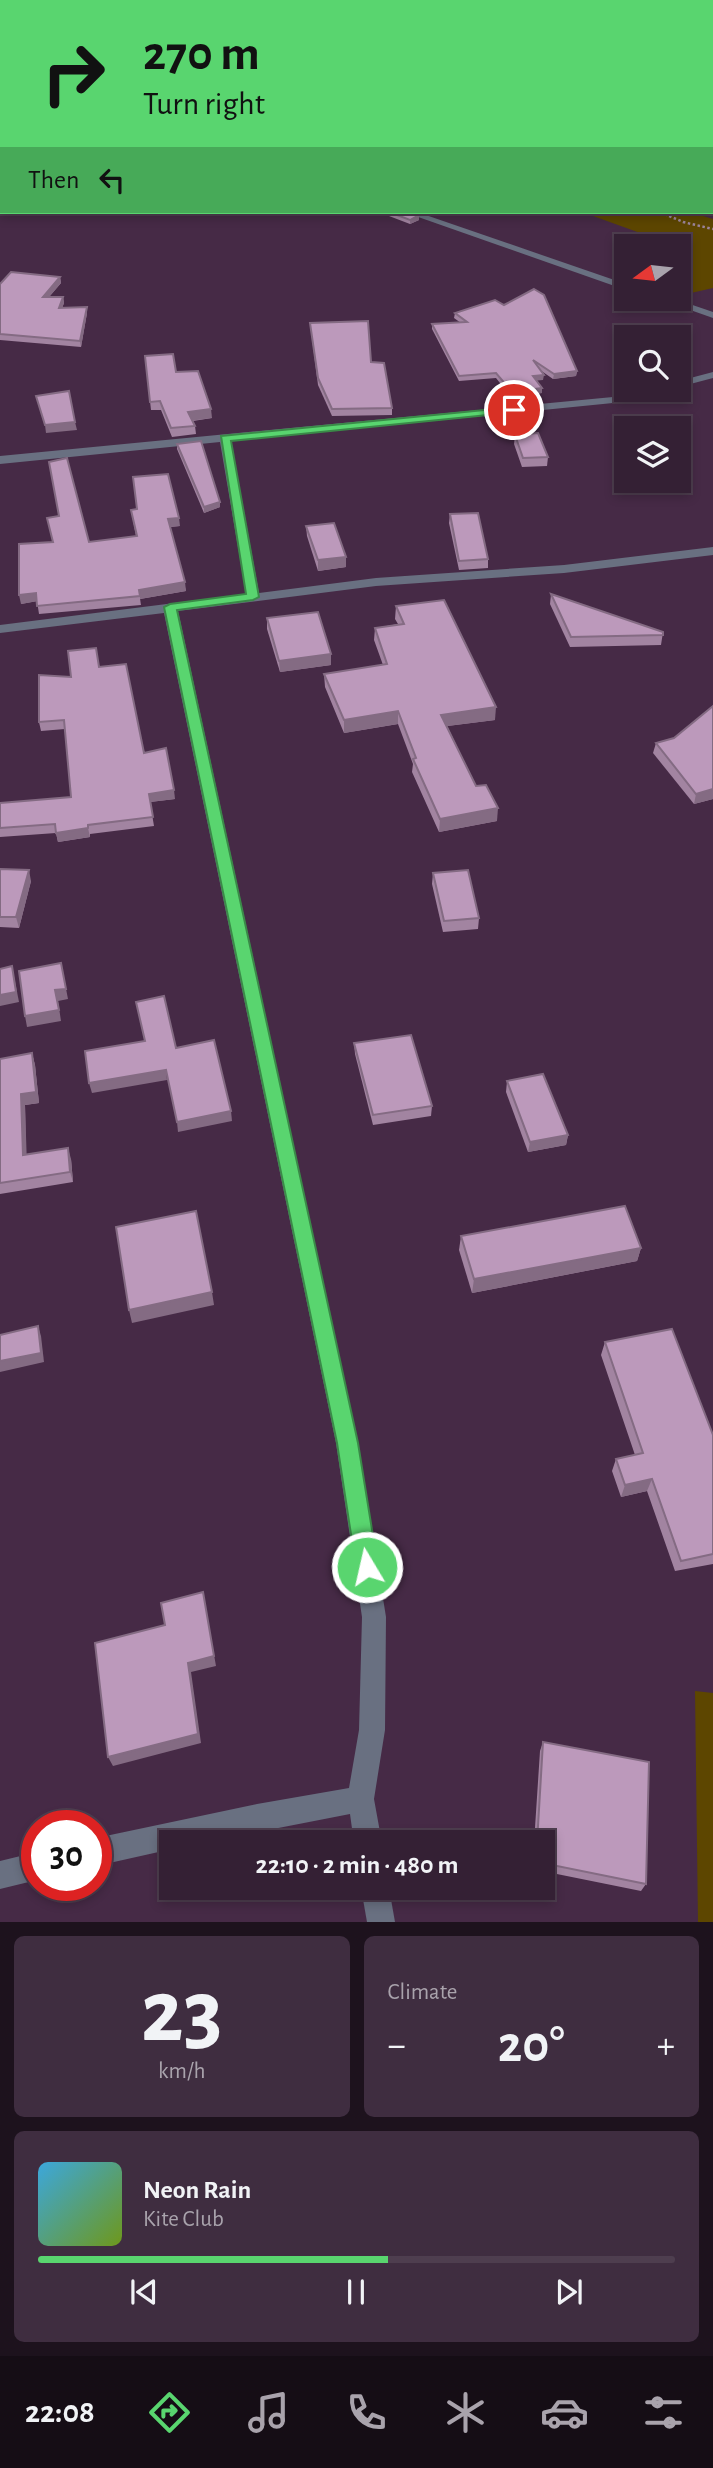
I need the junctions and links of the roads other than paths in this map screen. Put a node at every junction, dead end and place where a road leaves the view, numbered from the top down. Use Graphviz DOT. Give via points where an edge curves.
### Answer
graph roads {
  1 [pos="415,214"];
  2 [pos="614,283"];
  3 [pos="691,308"];
  4 [pos="713,315"];
  5 [pos="713,375"];
  6 [pos="691,381"];
  7 [pos="614,400"];
  8 [pos="225,438"];
  9 [pos="0,460"];
  10 [pos="713,551"];
  11 [pos="253,597"];
  12 [pos="170,607"];
  13 [pos="0,629"];
  14 [pos="361,1799"];
  15 [pos="366,1830"];
  16 [pos="112,1849"];
  17 [pos="21,1870"];
  18 [pos="0,1875"];
  19 [pos="377,1900"];
  20 [pos="381,1922"];
  1 -- 2 [label="street"];
  3 -- 4 [label="street"];
  5 -- 6 [label="street"];
  7 -- 8 [label="street"];
  8 -- 9 [label="street"];
  8 -- 11 [label="street"];
  10 -- 11 [label="street"];
  11 -- 12 [label="street"];
  12 -- 13 [label="street"];
  12 -- 14 [label="street" via="347,1443 374,1617 372,1730"];
  14 -- 15 [label="street"];
  14 -- 16 [label="street"];
  17 -- 18 [label="street"];
  19 -- 20 [label="street"];
}
